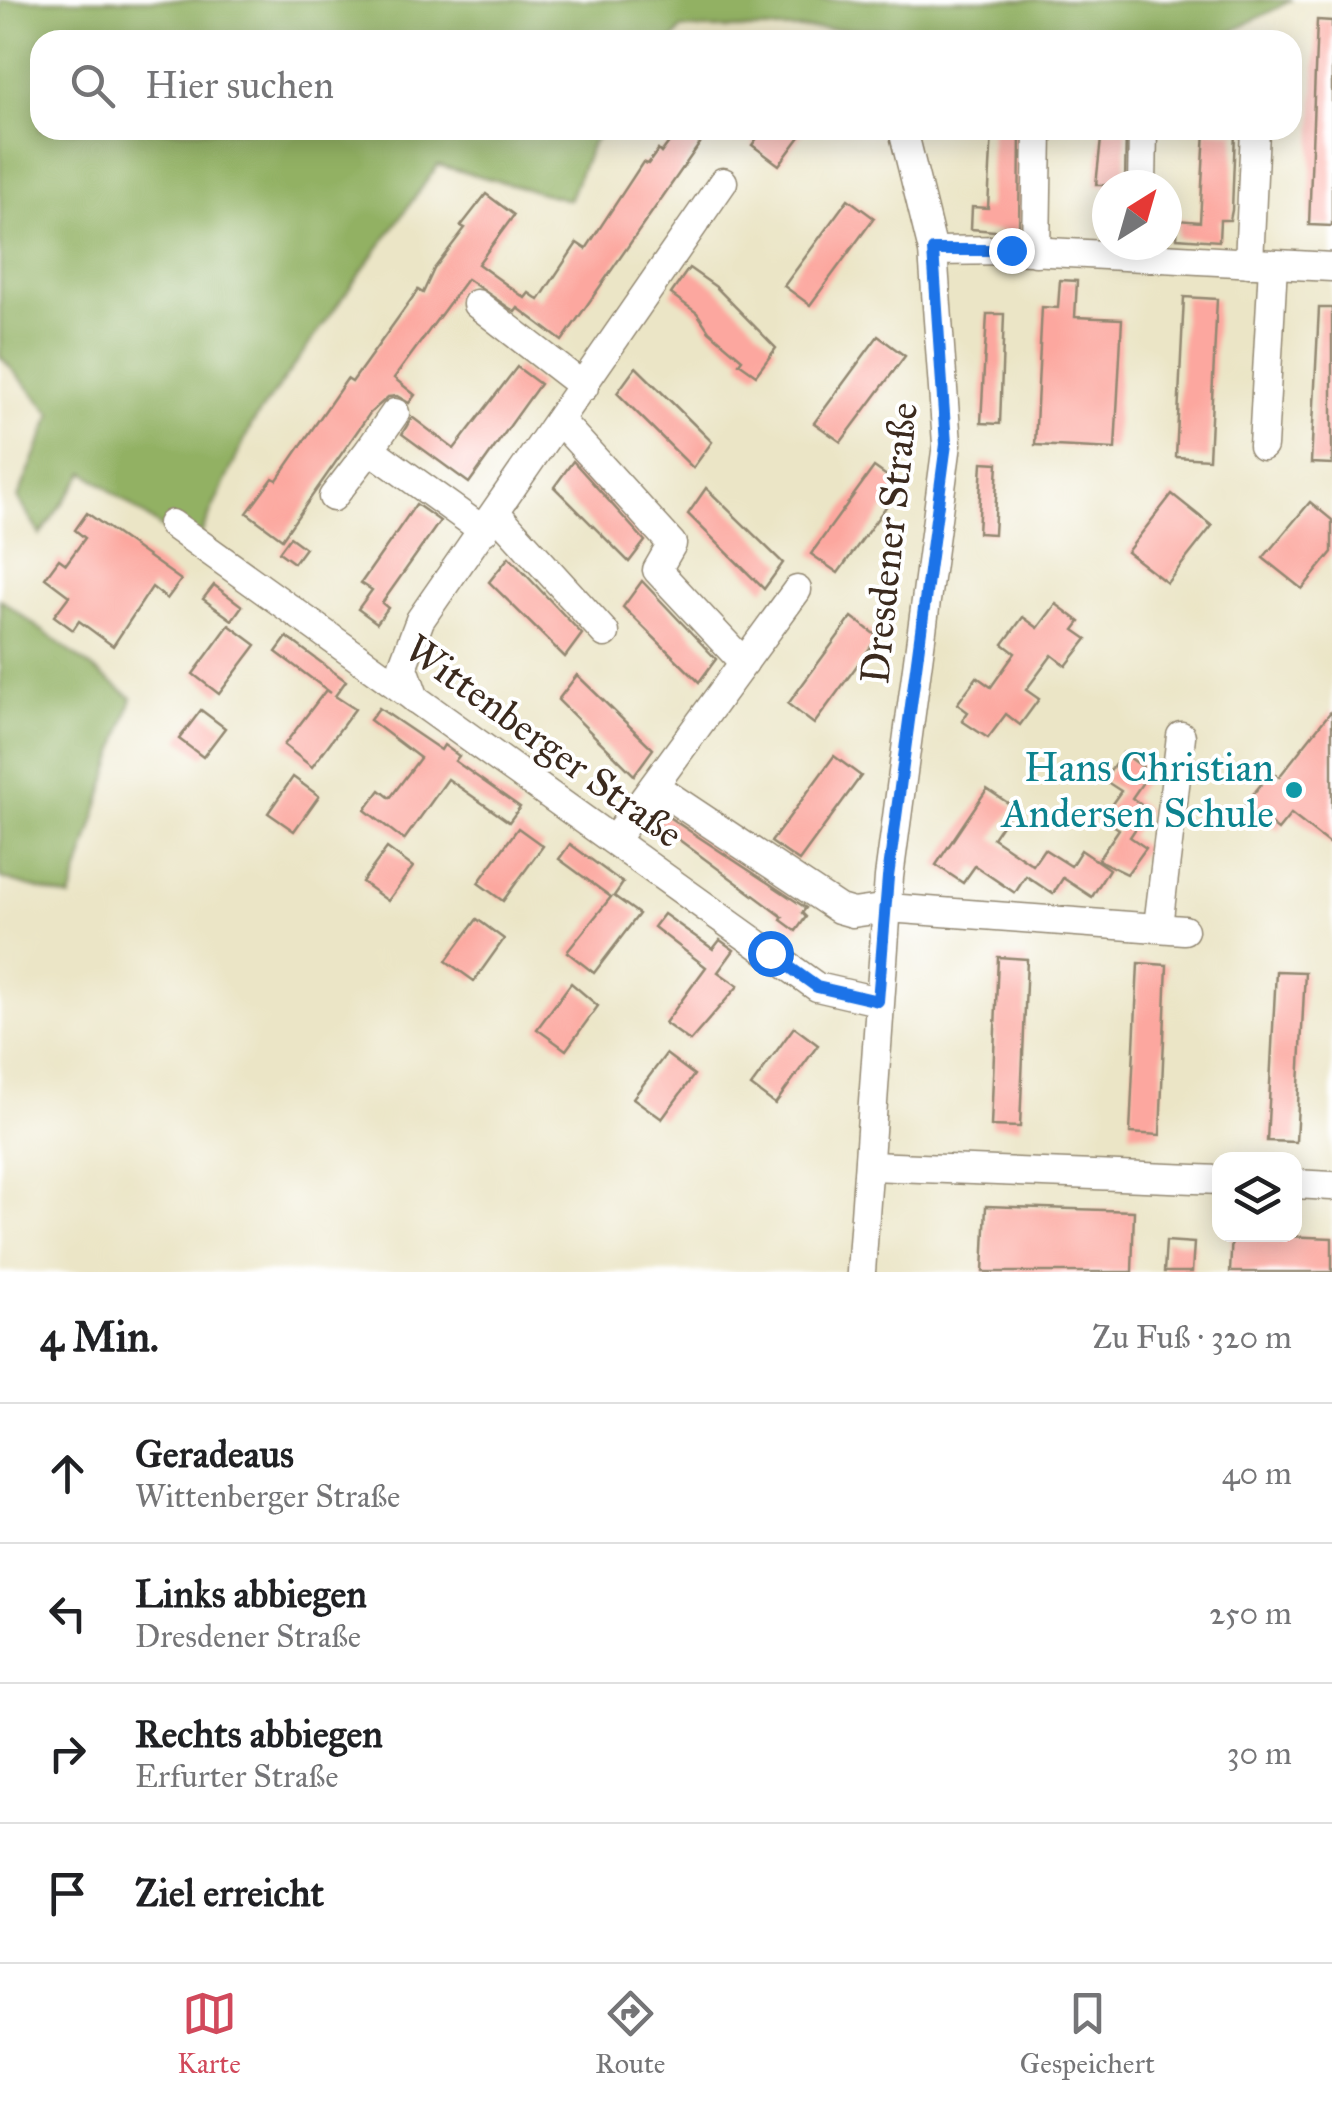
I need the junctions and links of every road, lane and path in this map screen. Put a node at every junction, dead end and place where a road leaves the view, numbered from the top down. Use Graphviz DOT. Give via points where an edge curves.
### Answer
graph roads {
  1 [pos="906,140"];
  2 [pos="1038,140"];
  3 [pos="1143,140"];
  4 [pos="1255,140"];
  5 [pos="1142,170"];
  6 [pos="723,182"];
  7 [pos="933,250"];
  8 [pos="1092,251"];
  9 [pos="1036,252"];
  10 [pos="1182,255"];
  11 [pos="1261,264"];
  12 [pos="1332,268"];
  13 [pos="477,304"];
  14 [pos="584,387"];
  15 [pos="395,413"];
  16 [pos="560,421"];
  17 [pos="1263,446"];
  18 [pos="370,449"];
  19 [pos="333,497"];
  20 [pos="490,522"];
  21 [pos="172,524"];
  22 [pos="797,590"];
  23 [pos="605,632"];
  24 [pos="744,663"];
  25 [pos="415,698"];
  26 [pos="1180,736"];
  27 [pos="654,786"];
  28 [pos="614,840"];
  29 [pos="888,908"];
  30 [pos="878,1001"];
  31 [pos="870,1166"];
  32 [pos="1212,1180"];
  33 [pos="1302,1184"];
  34 [pos="1332,1186"];
  35 [pos="862,1272"];
  1 -- 7 [label="street, Dresdener Straße"];
  2 -- 9 [label="street"];
  3 -- 5 [label="street"];
  4 -- 11 [label="street"];
  6 -- 14 [label="street"];
  7 -- 9 [label="street"];
  7 -- 29 [label="street, Dresdener Straße" via="946,444"];
  8 -- 9 [label="street"];
  10 -- 11 [label="street"];
  11 -- 12 [label="street"];
  11 -- 17 [label="street"];
  13 -- 14 [label="street"];
  14 -- 16 [label="street"];
  15 -- 18 [label="street"];
  16 -- 20 [label="street"];
  16 -- 24 [label="street" via="672,544 657,570"];
  18 -- 19 [label="street"];
  18 -- 20 [label="street"];
  20 -- 23 [label="street"];
  20 -- 25 [label="street" via="408,644 403,665"];
  21 -- 25 [label="street, Wittenberger Straße"];
  22 -- 24 [label="street"];
  24 -- 27 [label="street"];
  25 -- 28 [label="street, Wittenberger Straße"];
  26 -- 29 [label="street" via="1171,928"];
  27 -- 28 [label="street"];
  27 -- 29 [label="street" via="839,909"];
  28 -- 30 [label="street, Wittenberger Straße" via="817,987"];
  29 -- 30 [label="street, Dresdener Straße"];
  30 -- 31 [label="street, Dresdener Straße"];
  31 -- 32 [label="street"];
  31 -- 35 [label="street, Dresdener Straße"];
  33 -- 34 [label="street"];
}
